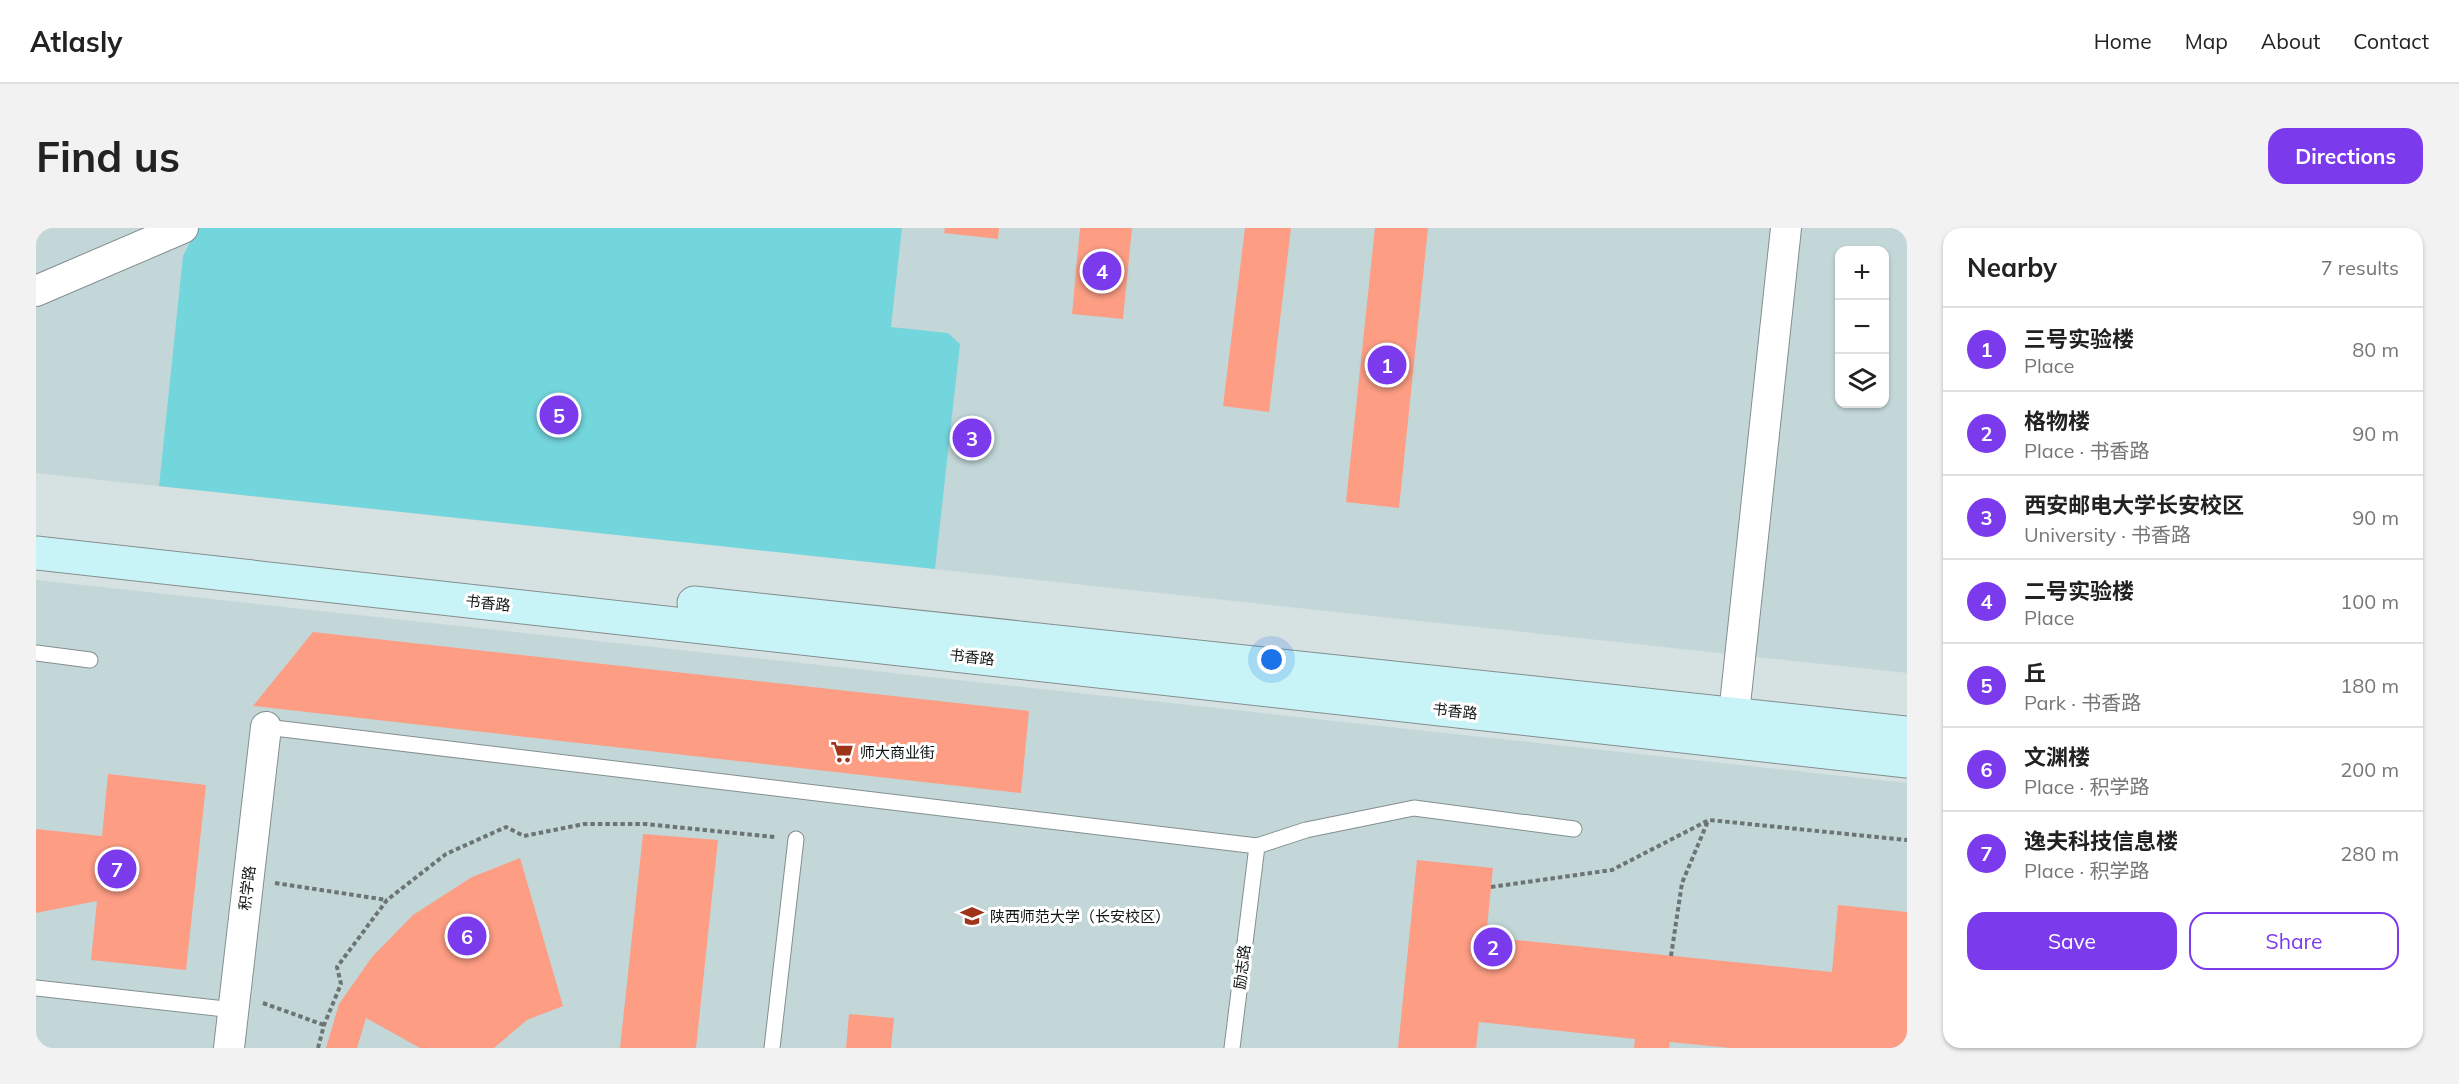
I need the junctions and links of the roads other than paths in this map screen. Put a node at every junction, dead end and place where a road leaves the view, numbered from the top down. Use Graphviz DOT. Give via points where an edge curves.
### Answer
graph roads {
  1 [pos="183,228"];
  2 [pos="1786,228"];
  3 [pos="36,291"];
  4 [pos="36,533"];
  5 [pos="36,553"];
  6 [pos="36,653"];
  7 [pos="90,660"];
  8 [pos="1734,714"];
  9 [pos="266,727"];
  10 [pos="1907,733"];
  11 [pos="1907,761"];
  12 [pos="1574,829"];
  13 [pos="796,839"];
  14 [pos="1257,846"];
  15 [pos="36,988"];
  16 [pos="234,1005"];
  17 [pos="229,1048"];
  18 [pos="772,1048"];
  19 [pos="1232,1048"];
  1 -- 3 [label="street"];
  2 -- 8 [label="street"];
  4 -- 8 [label="street, 书香路"];
  5 -- 11 [label="street, 书香路"];
  6 -- 7 [label="lane"];
  8 -- 10 [label="street, 书香路"];
  9 -- 14 [label="lane"];
  9 -- 16 [label="street, 积学路"];
  12 -- 14 [label="lane" via="1414,808 1306,830"];
  13 -- 18 [label="lane"];
  14 -- 19 [label="lane, 励志路"];
  15 -- 16 [label="lane"];
  16 -- 17 [label="street, 积学路"];
}
